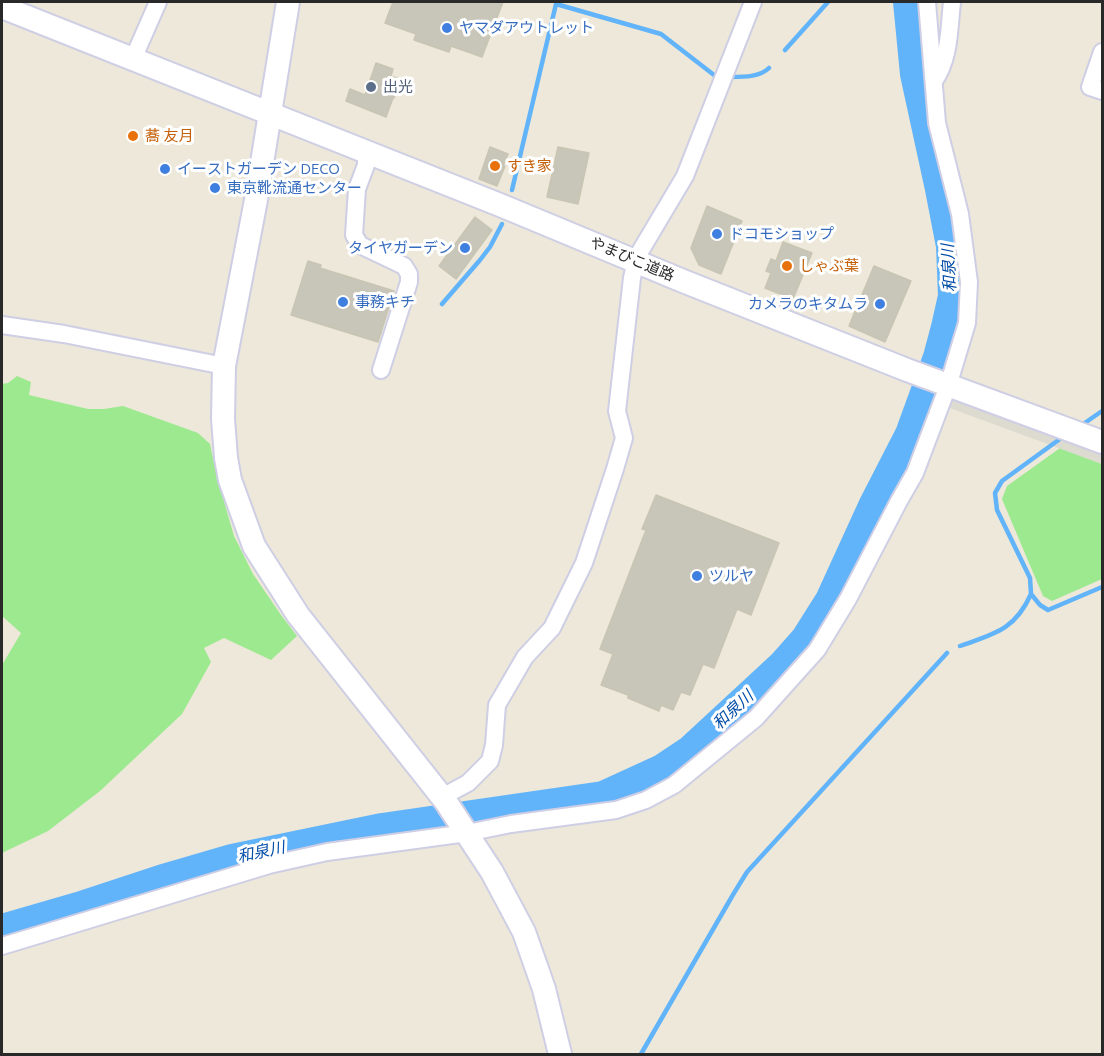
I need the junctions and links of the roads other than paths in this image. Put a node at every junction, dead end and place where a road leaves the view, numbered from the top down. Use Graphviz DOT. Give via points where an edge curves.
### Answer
graph roads {
  1 [pos="158,2"];
  2 [pos="288,2"];
  3 [pos="753,2"];
  4 [pos="927,2"];
  5 [pos="952,2"];
  6 [pos="2,7"];
  7 [pos="1102,52"];
  8 [pos="133,59"];
  9 [pos="933,83"];
  10 [pos="1102,91"];
  11 [pos="270,114"];
  12 [pos="366,152"];
  13 [pos="636,260"];
  14 [pos="2,325"];
  15 [pos="224,366"];
  16 [pos="381,370"];
  17 [pos="944,385"];
  18 [pos="1102,441"];
  19 [pos="444,800"];
  20 [pos="465,829"];
  21 [pos="2,946"];
  22 [pos="561,1054"];
  1 -- 8 [label="street"];
  2 -- 11 [label="street"];
  3 -- 13 [label="street" via="685,176"];
  4 -- 9 [label="street"];
  5 -- 9 [label="street" via="947,51"];
  6 -- 8 [label="street, やまびこ道路"];
  7 -- 10 [label="street" via="1090,87"];
  8 -- 11 [label="street, やまびこ道路"];
  9 -- 17 [label="street" via="937,123 960,214 969,282 967,323"];
  11 -- 12 [label="street, やまびこ道路"];
  11 -- 15 [label="street"];
  12 -- 13 [label="street, やまびこ道路"];
  12 -- 16 [label="street" via="366,165 357,189 354,235 360,245 404,266 409,274"];
  13 -- 17 [label="street, やまびこ道路"];
  13 -- 19 [label="street" via="617,411 624,438 584,563 552,628 525,657 497,705 490,761"];
  14 -- 15 [label="street"];
  15 -- 19 [label="street" via="226,458 254,546 298,615"];
  17 -- 18 [label="street, やまびこ道路"];
  17 -- 20 [label="street" via="915,473 833,625 817,650 756,718 674,784 646,800 616,810"];
  19 -- 20 [label="street"];
  20 -- 21 [label="street" via="269,866"];
  20 -- 22 [label="street" via="524,932"];
}
